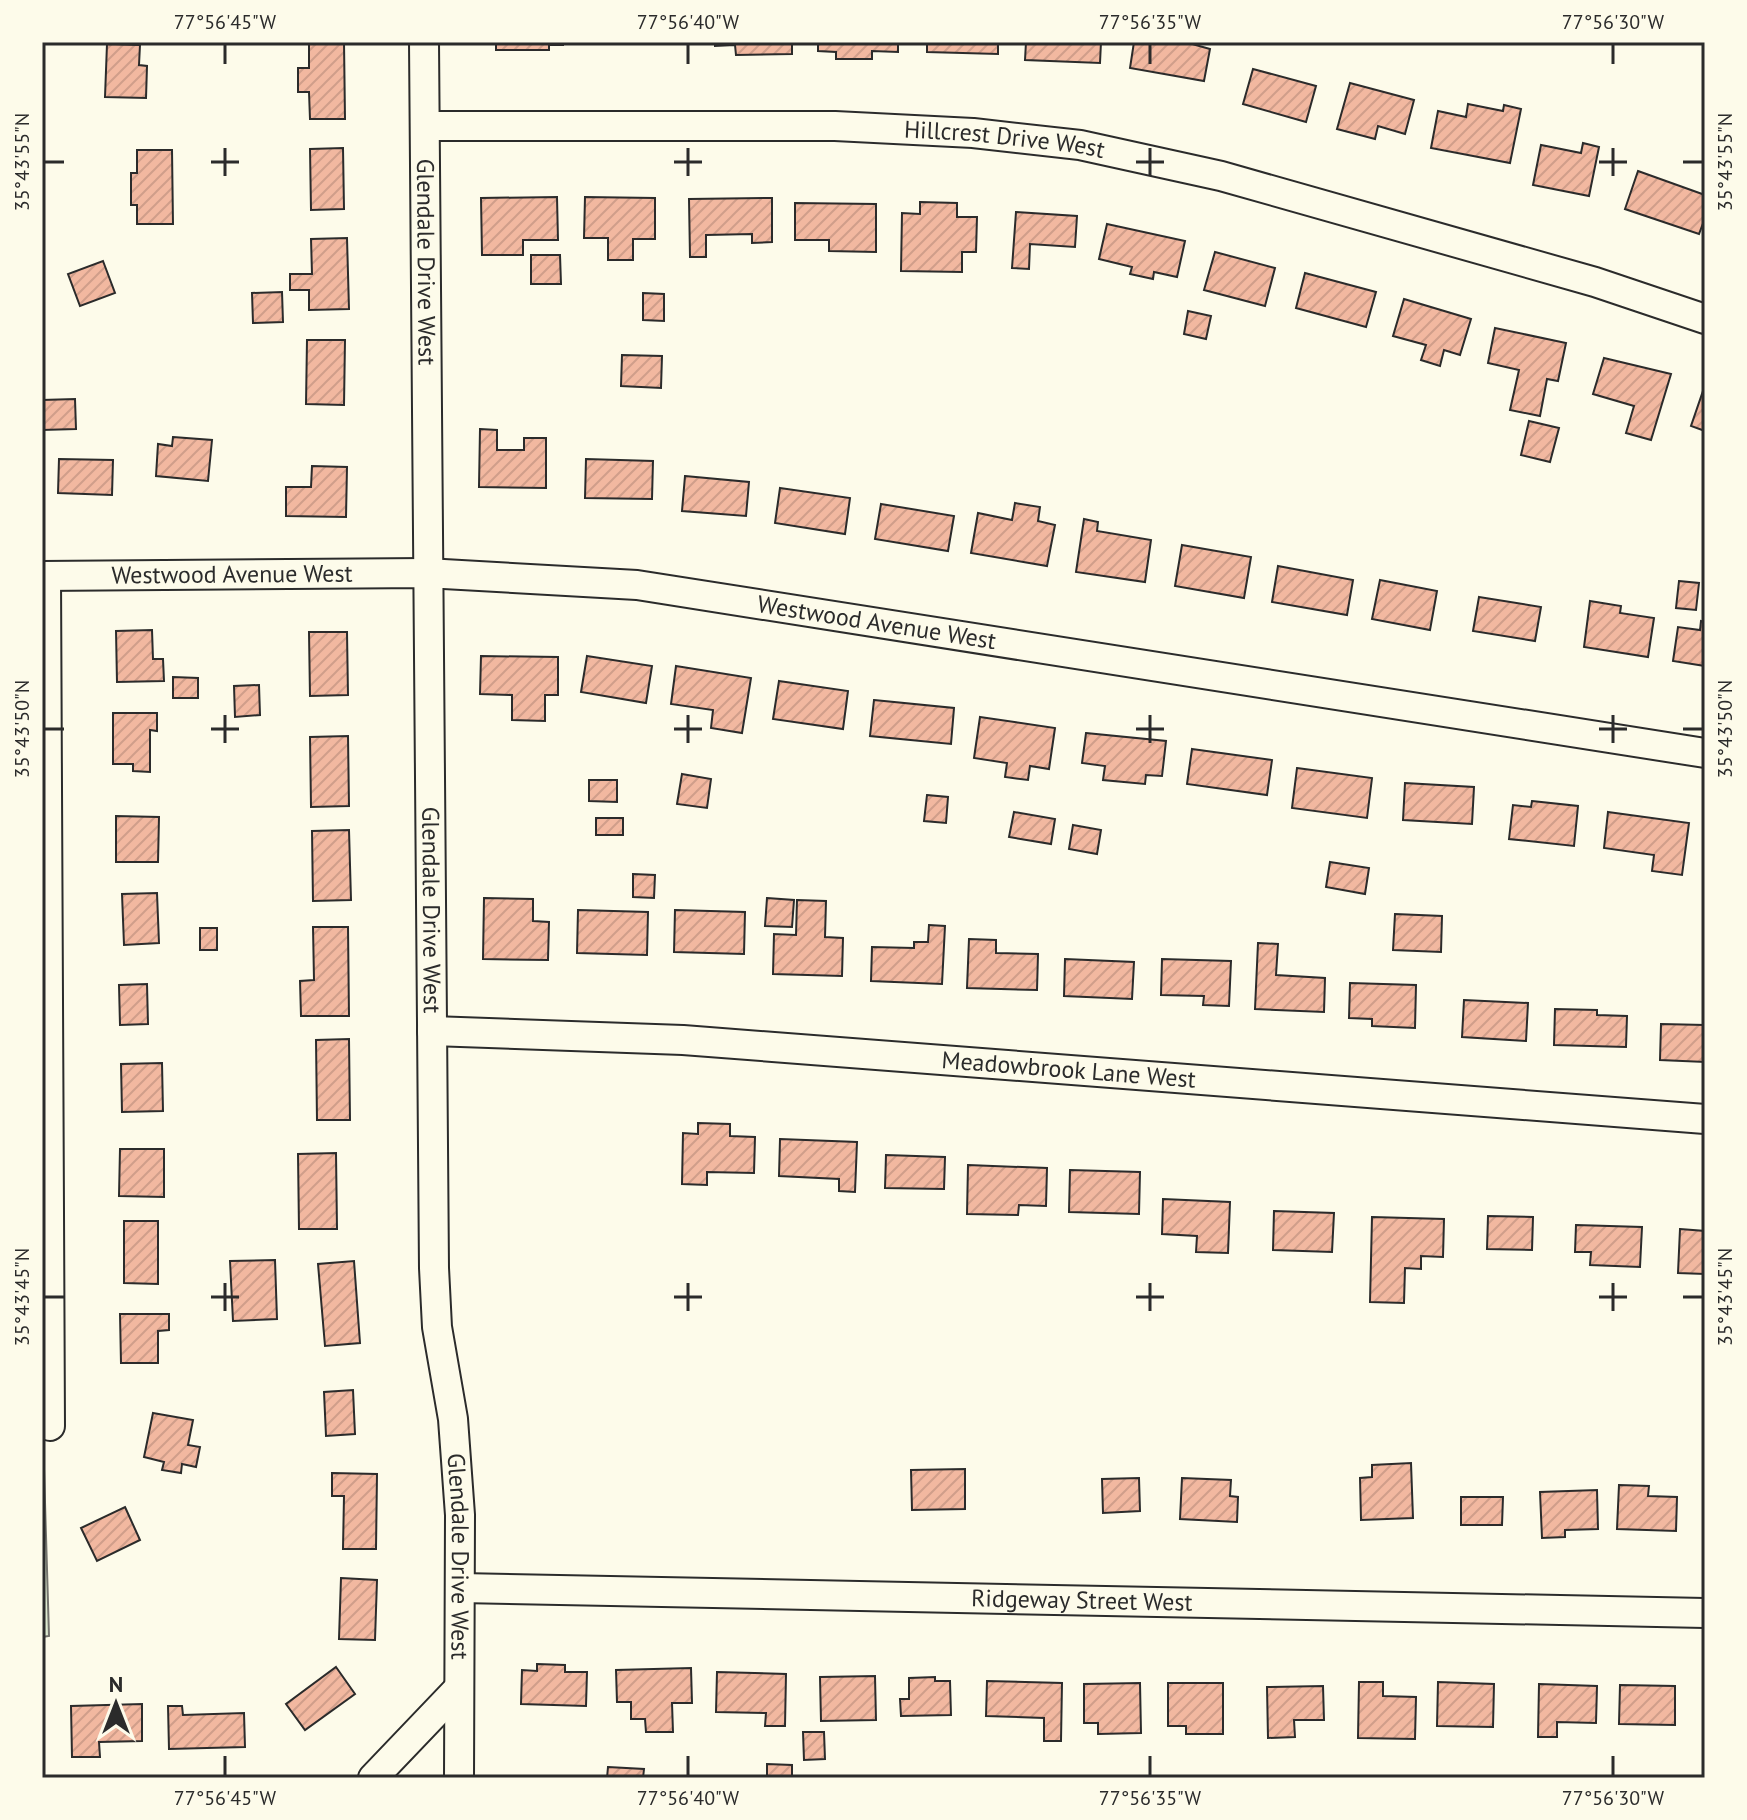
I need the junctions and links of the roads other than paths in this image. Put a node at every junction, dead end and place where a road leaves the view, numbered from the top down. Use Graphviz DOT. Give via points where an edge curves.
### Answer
graph roads {
  1 [pos="424,42"];
  2 [pos="425,126"];
  3 [pos="1705,319"];
  4 [pos="426,573"];
  5 [pos="44,576"];
  6 [pos="1705,753"];
  7 [pos="432,1031"];
  8 [pos="1705,1119"];
  9 [pos="50,1426"];
  10 [pos="460,1588"];
  11 [pos="1705,1613"];
  12 [pos="458,1689"];
  13 [pos="373,1778"];
  14 [pos="459,1778"];
  1 -- 2 [label="street, Glendale Drive West"];
  2 -- 3 [label="street, Hillcrest Drive West" via="835,126 1080,145 1221,176 1595,282"];
  2 -- 4 [label="street, Glendale Drive West"];
  4 -- 5 [label="street, Westwood Avenue West"];
  4 -- 6 [label="street, Westwood Avenue West" via="637,585"];
  4 -- 7 [label="street, Glendale Drive West"];
  5 -- 9 [label="street"];
  7 -- 8 [label="street, Meadowbrook Lane West" via="683,1040"];
  7 -- 10 [label="street, Glendale Drive West" via="434,1268 437,1327 453,1419"];
  10 -- 11 [label="street, Ridgeway Street West"];
  10 -- 12 [label="street, Glendale Drive West"];
  12 -- 13 [label="street"];
  12 -- 14 [label="street, Glendale Drive West"];
}
